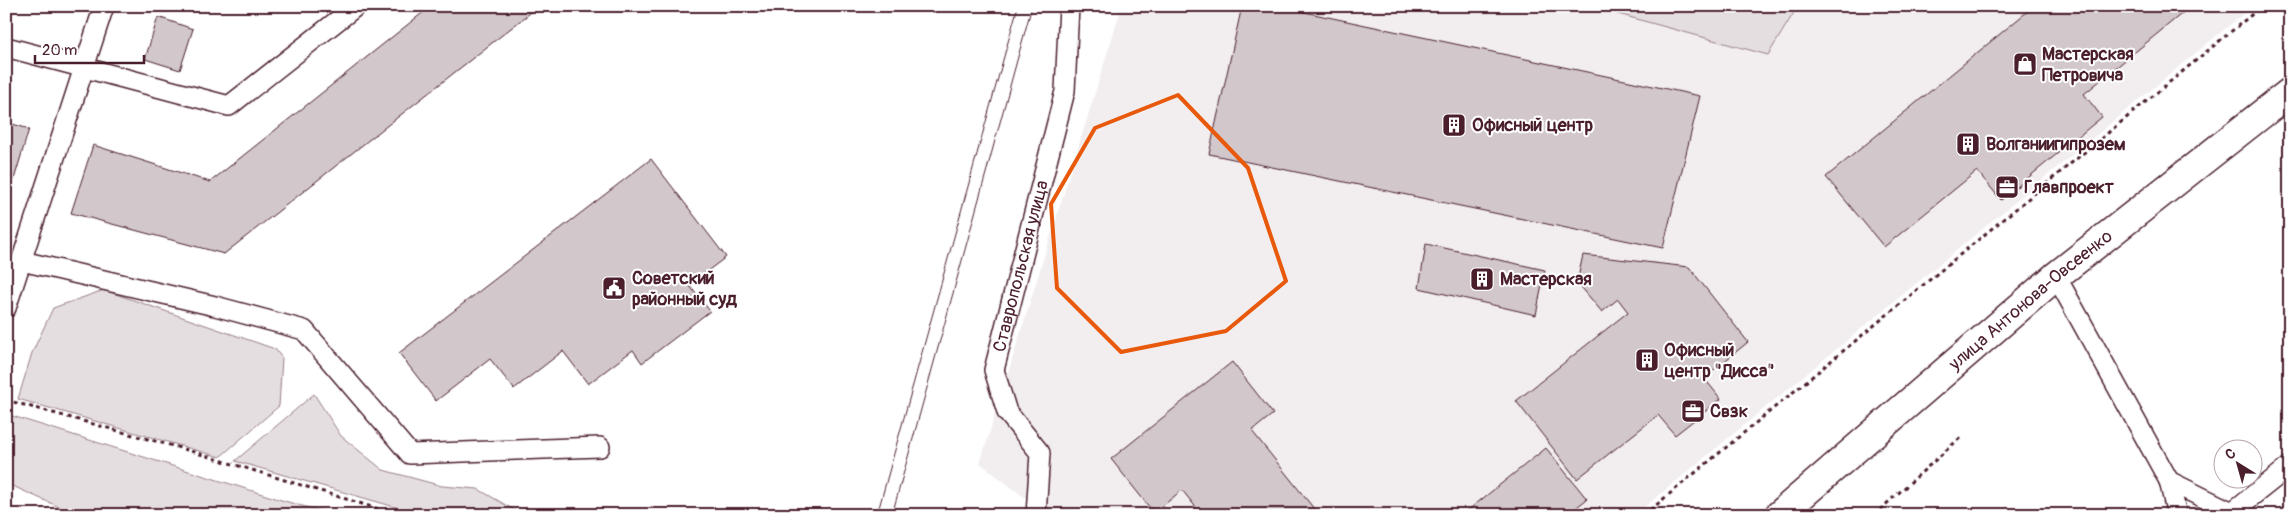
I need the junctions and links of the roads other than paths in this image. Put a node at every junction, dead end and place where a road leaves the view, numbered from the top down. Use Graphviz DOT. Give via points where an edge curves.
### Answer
graph roads {
  1 [pos="104,6"];
  2 [pos="356,6"];
  3 [pos="1069,6"];
  4 [pos="6,48"];
  5 [pos="84,69"];
  6 [pos="2290,92"];
  7 [pos="22,261"];
  8 [pos="2056,276"];
  9 [pos="6,308"];
  10 [pos="600,447"];
  11 [pos="2290,466"];
  12 [pos="2170,481"];
  13 [pos="1036,515"];
  14 [pos="1779,515"];
  15 [pos="2177,515"];
  1 -- 5 [label="lane"];
  2 -- 5 [label="lane" via="229,106"];
  3 -- 13 [label="lane, Ставропольская улица" via="1065,91 994,370 1007,412 1040,453"];
  4 -- 5 [label="lane"];
  5 -- 7 [label="lane"];
  6 -- 8 [label="main road, улица Антонова-Овсеенко"];
  7 -- 9 [label="lane"];
  7 -- 10 [label="lane" via="304,330 410,454"];
  8 -- 12 [label="lane"];
  8 -- 14 [label="main road, улица Антонова-Овсеенко"];
  11 -- 12 [label="lane" via="2232,512"];
  12 -- 15 [label="lane"];
}
